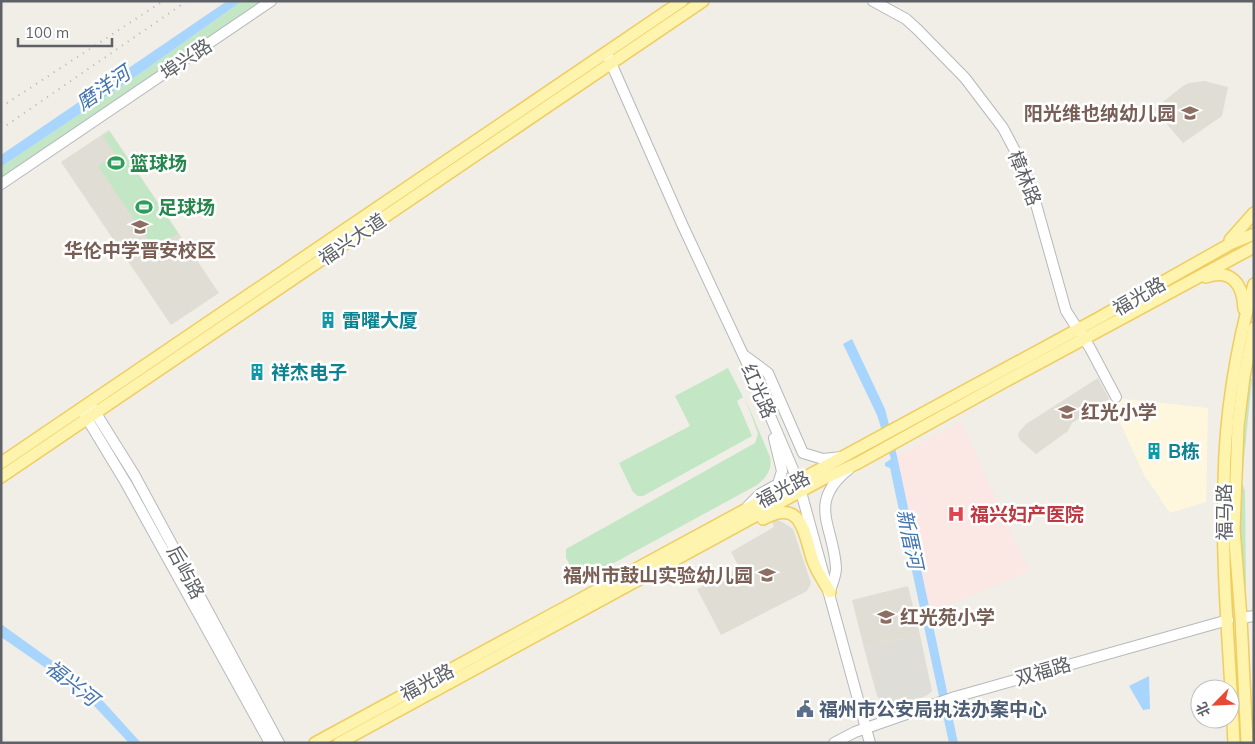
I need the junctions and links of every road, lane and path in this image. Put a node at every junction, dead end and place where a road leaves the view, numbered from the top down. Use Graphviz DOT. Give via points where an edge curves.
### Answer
graph roads {
  1 [pos="271,1"];
  2 [pos="682,1"];
  3 [pos="702,1"];
  4 [pos="873,1"];
  5 [pos="609,58"];
  6 [pos="1,184"];
  7 [pos="1254,214"];
  8 [pos="1252,234"];
  9 [pos="1251,248"];
  10 [pos="1215,253"];
  11 [pos="1185,284"];
  12 [pos="1254,284"];
  13 [pos="1249,327"];
  14 [pos="1081,335"];
  15 [pos="744,355"];
  16 [pos="753,376"];
  17 [pos="1116,397"];
  18 [pos="89,411"];
  19 [pos="843,457"];
  20 [pos="1,463"];
  21 [pos="858,463"];
  22 [pos="1,476"];
  23 [pos="800,486"];
  24 [pos="743,511"];
  25 [pos="718,537"];
  26 [pos="830,592"];
  27 [pos="1254,616"];
  28 [pos="1241,618"];
  29 [pos="1228,620"];
  30 [pos="866,728"];
  31 [pos="270,743"];
  32 [pos="279,743"];
  33 [pos="315,743"];
  34 [pos="339,743"];
  35 [pos="834,743"];
  36 [pos="870,743"];
  37 [pos="1234,743"];
  38 [pos="1247,743"];
  1 -- 6 [label="main road, 埠兴路"];
  2 -- 5 [label="main road, 福兴大道"];
  3 -- 5 [label="main road, 福兴大道"];
  4 -- 14 [label="main road, 樟林路" via="918,30 965,78 1003,128 1027,176 1063,304"];
  5 -- 15 [label="main road, 红光路"];
  5 -- 18 [label="main road, 福兴大道"];
  7 -- 10 [label="main road"];
  8 -- 10 [label="main road, 福光路"];
  9 -- 11 [label="main road, 福光路"];
  10 -- 14 [label="main road, 福光路"];
  11 -- 13 [label="main road" via="1219,274 1233,280 1242,293"];
  11 -- 14 [label="main road, 福光路"];
  12 -- 13 [label="main road, 福马路"];
  13 -- 28 [label="main road, 福马路" via="1238,426 1234,529"];
  13 -- 29 [label="main road, 福马路" via="1233,379 1224,466 1223,536"];
  14 -- 17 [label="main road, 樟林路"];
  14 -- 19 [label="main road, 福光路"];
  14 -- 21 [label="main road, 福光路"];
  15 -- 16 [label="main road, 红光路"];
  15 -- 19 [label="main road" via="768,373 803,453 823,458"];
  16 -- 23 [label="main road, 红光路"];
  16 -- 24 [label="main road" via="758,400 776,443 782,472 778,484 760,494"];
  18 -- 20 [label="main road, 福兴大道"];
  18 -- 22 [label="main road, 福兴大道"];
  18 -- 31 [label="main road, 后屿路"];
  18 -- 32 [label="main road, 后屿路" via="135,476"];
  19 -- 23 [label="main road, 福光路"];
  21 -- 23 [label="main road, 福光路"];
  21 -- 26 [label="main road" via="836,481 826,496 824,510 836,570"];
  23 -- 24 [label="main road, 福光路"];
  23 -- 25 [label="main road, 福光路"];
  23 -- 26 [label="main road, 红光路"];
  24 -- 33 [label="main road, 福光路"];
  25 -- 26 [label="main road" via="774,514 796,517 804,526 813,560"];
  25 -- 34 [label="main road, 福光路"];
  26 -- 30 [label="main road, 红光路"];
  27 -- 28 [label="main road"];
  28 -- 38 [label="main road, 福马路"];
  29 -- 30 [label="main road, 双福路" via="955,697"];
  29 -- 37 [label="main road, 福马路"];
  30 -- 35 [label="main road, 双福路"];
  30 -- 36 [label="main road, 红光路"];
}
